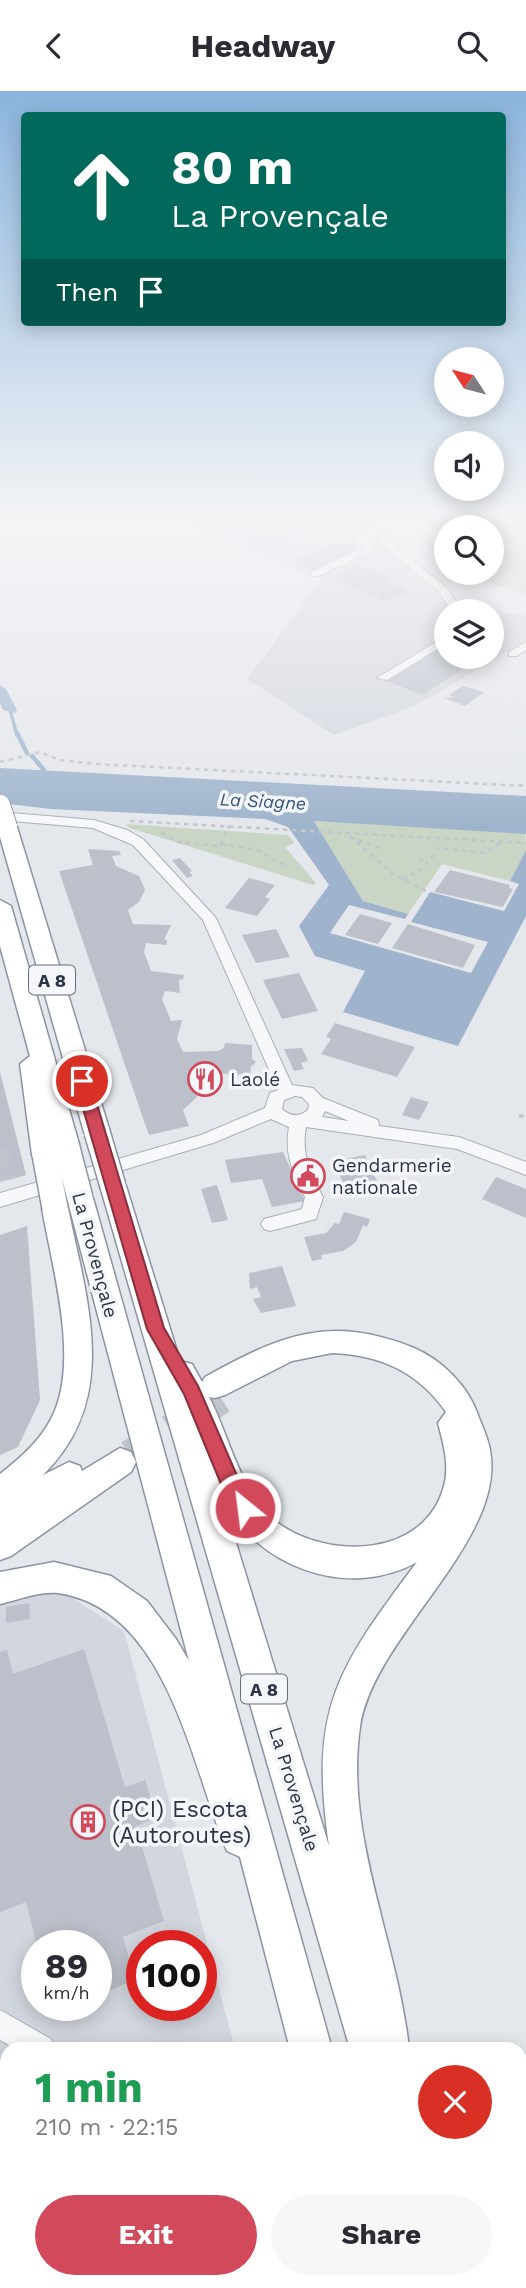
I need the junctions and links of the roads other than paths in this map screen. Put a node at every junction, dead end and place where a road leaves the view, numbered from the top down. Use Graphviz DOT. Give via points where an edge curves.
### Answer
graph roads {
  1 [pos="526,645"];
  2 [pos="434,646"];
  3 [pos="513,654"];
  4 [pos="383,678"];
  5 [pos="2,816"];
  6 [pos="0,906"];
  7 [pos="287,1091"];
  8 [pos="317,1102"];
  9 [pos="273,1111"];
  10 [pos="302,1122"];
  11 [pos="412,1135"];
  12 [pos="526,1169"];
  13 [pos="6,1192"];
  14 [pos="68,1203"];
  15 [pos="270,1224"];
  16 [pos="156,1329"];
  17 [pos="218,1392"];
  18 [pos="0,1492"];
  19 [pos="0,1519"];
  20 [pos="0,1545"];
  21 [pos="0,1588"];
  22 [pos="279,1923"];
  23 [pos="0,2024"];
  24 [pos="30,2042"];
  25 [pos="309,2042"];
  26 [pos="369,2042"];
  27 [pos="387,2042"];
  1 -- 3 [label="street"];
  2 -- 4 [label="street"];
  5 -- 7 [label="street" via="94,824 138,842 209,918"];
  5 -- 16 [label="highway, La Provençale / A 8, bridge"];
  6 -- 14 [label="highway, A 8, bridge" via="32,1020 35,1102 55,1149"];
  7 -- 8 [label="street" via="307,1092"];
  7 -- 9 [label="street" via="276,1097"];
  8 -- 10 [label="street" via="316,1113"];
  8 -- 11 [label="street" via="358,1121"];
  9 -- 10 [label="street" via="283,1120"];
  9 -- 13 [label="street" via="207,1139"];
  10 -- 11 [label="street"];
  10 -- 15 [label="street" via="293,1147 314,1196 310,1214"];
  11 -- 12 [label="street" via="459,1143"];
  14 -- 18 [label="highway" via="77,1375 73,1403 45,1453"];
  14 -- 22 [label="highway, La Provençale / A 8"];
  16 -- 17 [label="highway" via="192,1392 245,1508 264,1531 290,1550 320,1561 356,1565 391,1560 419,1544 443,1521 459,1490 454,1424 434,1393 411,1373 384,1360 322,1353"];
  16 -- 26 [label="highway, La Provençale / A 8"];
  17 -- 27 [label="highway" via="290,1348 351,1340 388,1348 420,1364 446,1387 470,1422 477,1447 475,1500 461,1531 372,1651 357,1677 342,1724 340,1797 376,1962"];
  19 -- 20 [label="highway" via="118,1455"];
  21 -- 22 [label="highway" via="42,1577 84,1580 129,1608 156,1635 182,1679 241,1839"];
  22 -- 25 [label="highway, La Provençale / A 8"];
  23 -- 24 [label="street"];
}
